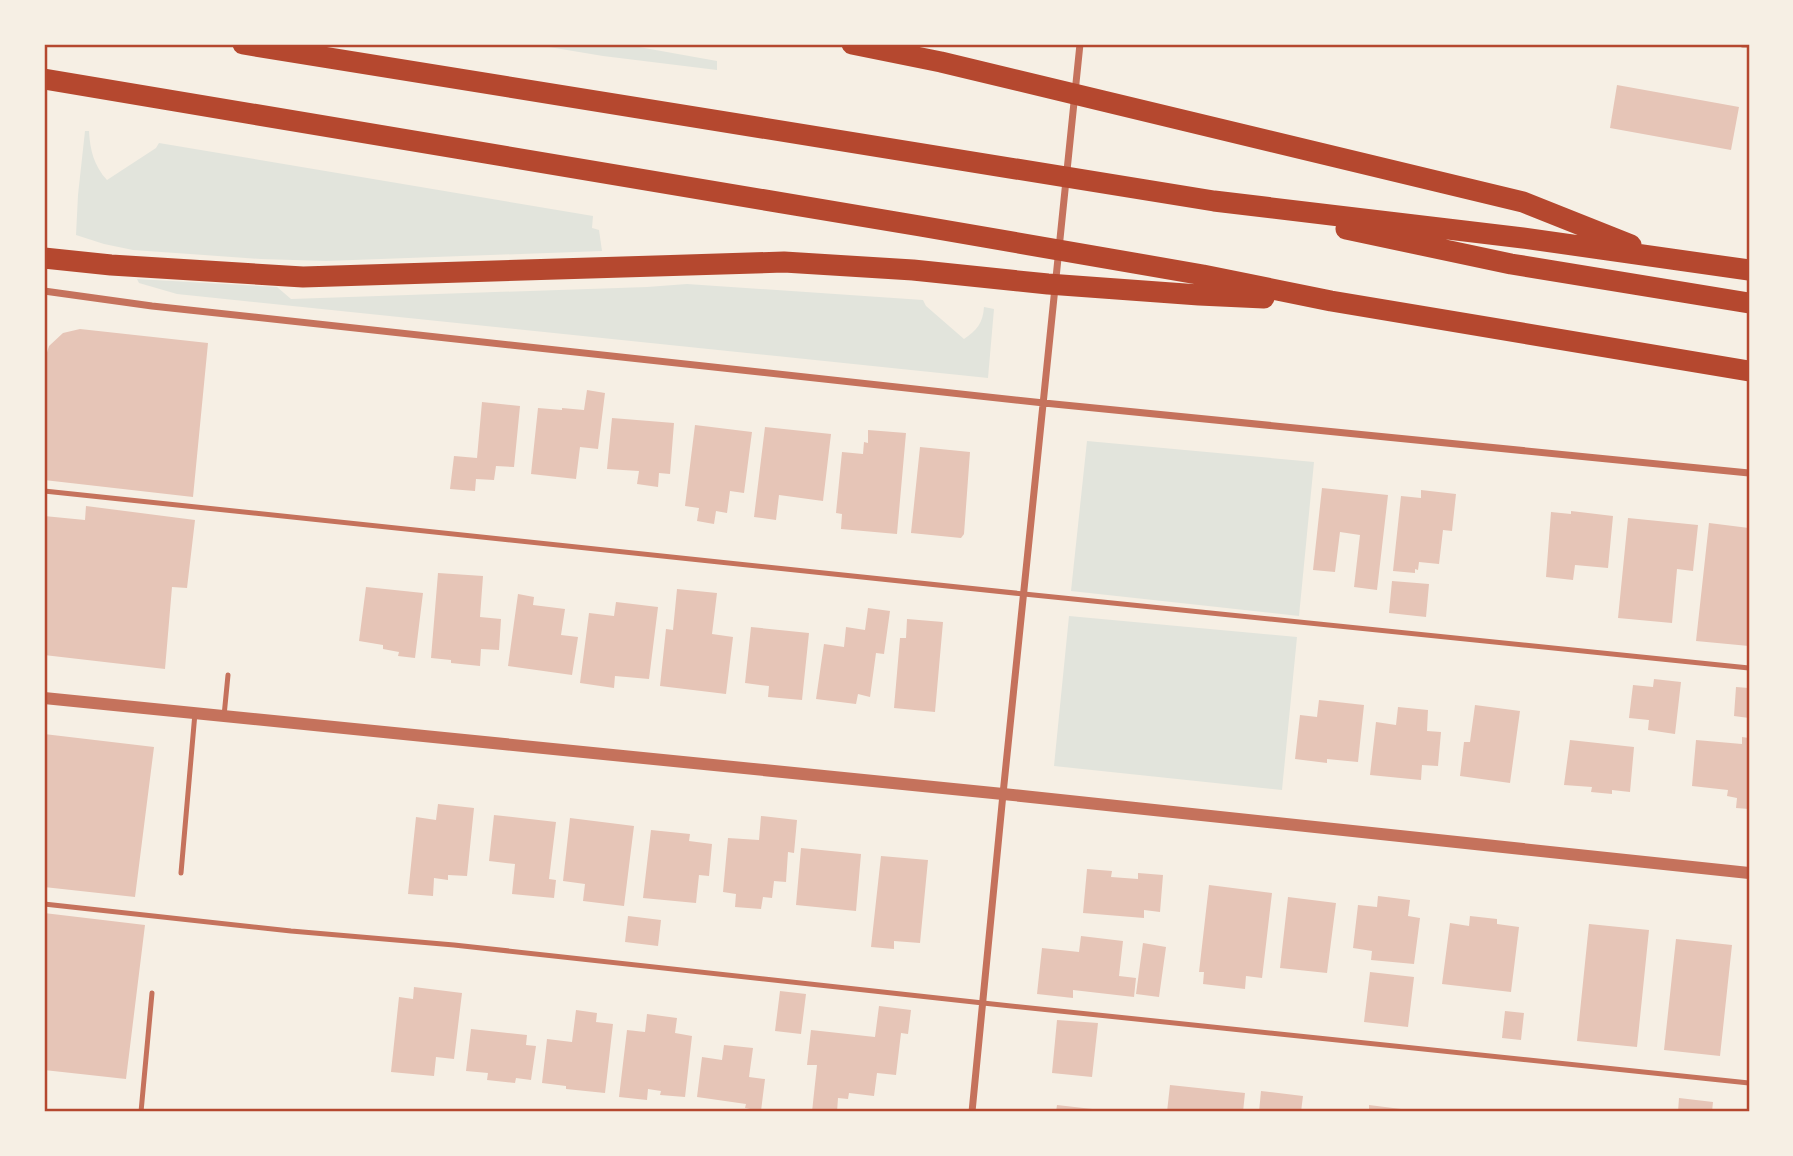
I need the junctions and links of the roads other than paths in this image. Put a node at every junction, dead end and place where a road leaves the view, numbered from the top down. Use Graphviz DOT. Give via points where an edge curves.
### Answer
graph roads {
  1 [pos="243,44"];
  2 [pos="852,44"];
  3 [pos="1080,44"];
  4 [pos="1743,44"];
  5 [pos="1749,44"];
  6 [pos="44,79"];
  7 [pos="1214,201"];
  8 [pos="44,258"];
  9 [pos="1665,258"];
  10 [pos="1749,270"];
  11 [pos="1201,285"];
  12 [pos="44,291"];
  13 [pos="1749,303"];
  14 [pos="1749,371"];
  15 [pos="1044,403"];
  16 [pos="1749,473"];
  17 [pos="44,491"];
  18 [pos="1024,594"];
  19 [pos="1749,668"];
  20 [pos="228,675"];
  21 [pos="44,698"];
  22 [pos="195,713"];
  23 [pos="224,716"];
  24 [pos="1003,794"];
  25 [pos="181,873"];
  26 [pos="1749,873"];
  27 [pos="44,904"];
  28 [pos="152,993"];
  29 [pos="983,1003"];
  30 [pos="1749,1083"];
  31 [pos="141,1112"];
  32 [pos="972,1112"];
  1 -- 7 [label="highway"];
  2 -- 9 [label="highway" via="1522,202"];
  3 -- 15 [label="street"];
  4 -- 5 [label="street"];
  6 -- 11 [label="highway" via="920,226"];
  7 -- 9 [label="highway"];
  7 -- 13 [label="highway" via="1511,264"];
  8 -- 11 [label="highway" via="303,277 784,262 1048,284"];
  9 -- 10 [label="highway"];
  11 -- 14 [label="highway" via="1331,301"];
  12 -- 15 [label="street"];
  15 -- 16 [label="street"];
  15 -- 18 [label="street"];
  17 -- 18 [label="lane"];
  18 -- 19 [label="lane"];
  18 -- 24 [label="street"];
  20 -- 23 [label="lane"];
  21 -- 22 [label="street"];
  22 -- 23 [label="street"];
  22 -- 25 [label="lane"];
  23 -- 24 [label="street"];
  24 -- 26 [label="street"];
  24 -- 29 [label="street"];
  27 -- 29 [label="lane"];
  28 -- 31 [label="lane"];
  29 -- 30 [label="lane"];
  29 -- 32 [label="street"];
}
